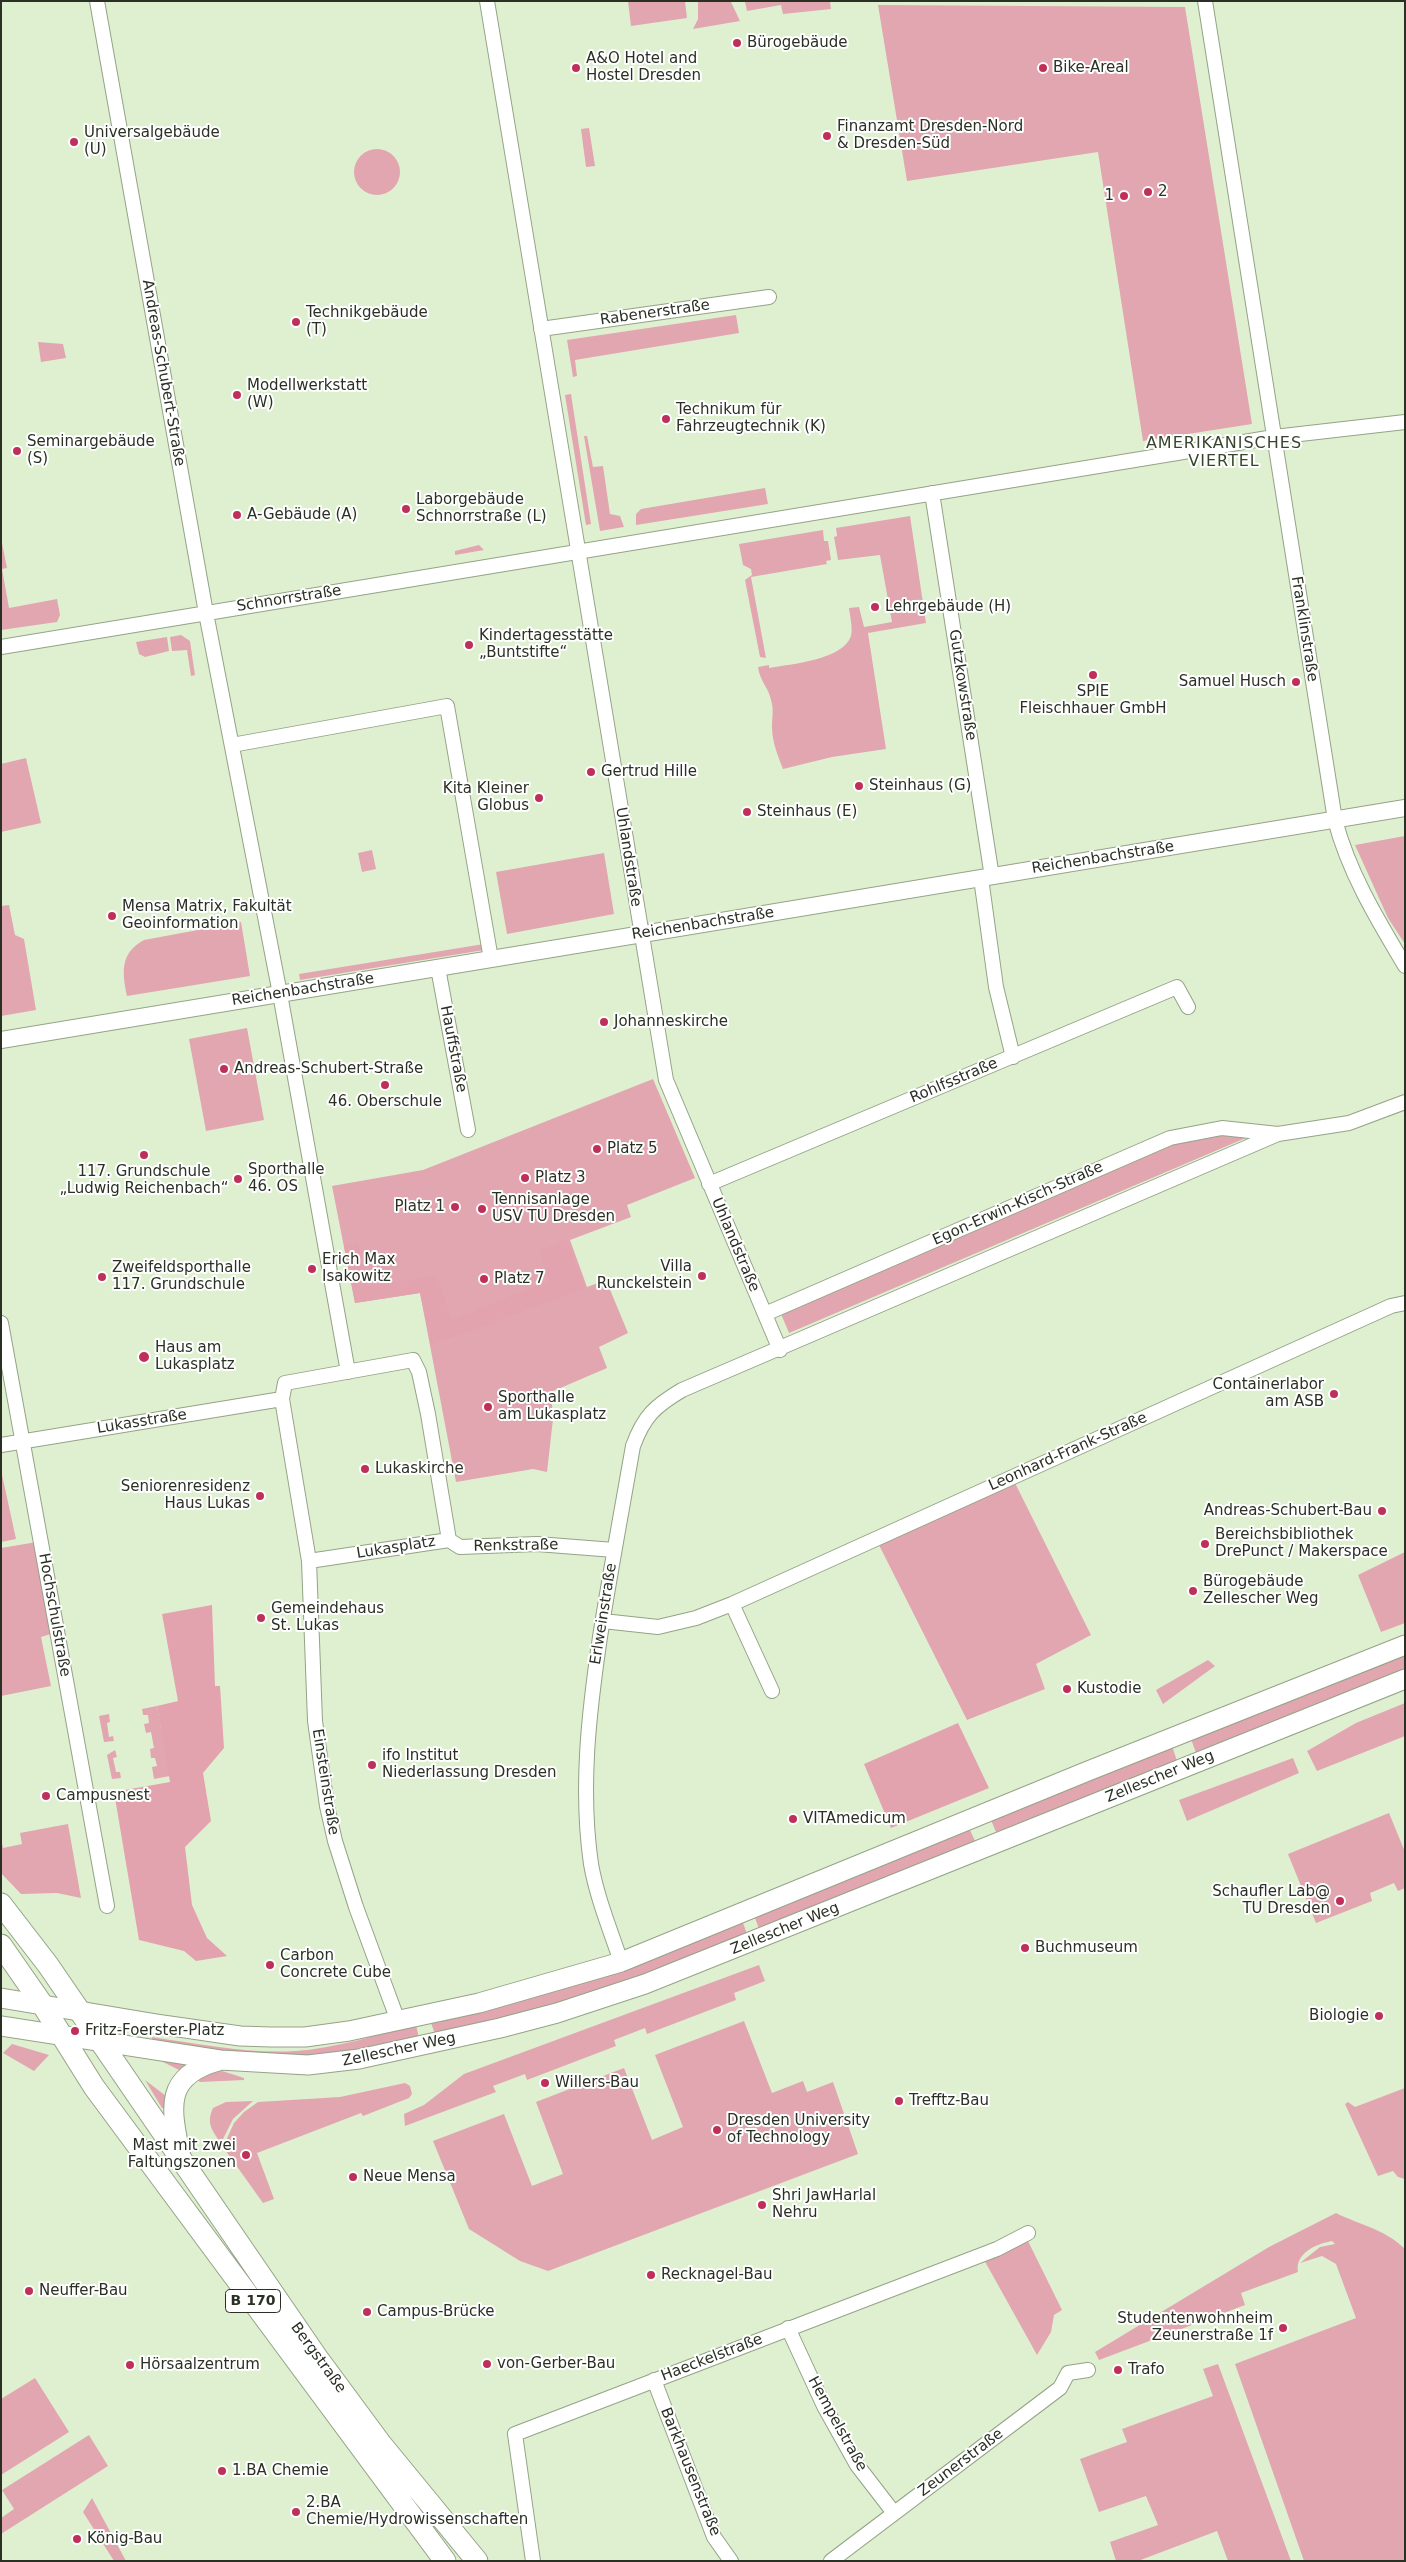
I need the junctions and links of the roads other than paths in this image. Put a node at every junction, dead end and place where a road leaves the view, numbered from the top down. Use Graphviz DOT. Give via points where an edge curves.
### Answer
graph roads {
  1 [pos="97,1"];
  2 [pos="487,1"];
  3 [pos="1205,1"];
  4 [pos="769,297"];
  5 [pos="541,329"];
  6 [pos="1405,422"];
  7 [pos="1274,437"];
  8 [pos="932,494"];
  9 [pos="578,552"];
  10 [pos="206,613"];
  11 [pos="1,647"];
  12 [pos="232,745"];
  13 [pos="1405,808"];
  14 [pos="1334,820"];
  15 [pos="987,878"];
  16 [pos="641,934"];
  17 [pos="491,959"];
  18 [pos="1405,966"];
  19 [pos="438,968"];
  20 [pos="280,994"];
  21 [pos="1188,1007"];
  22 [pos="1,1040"];
  23 [pos="1013,1057"];
  24 [pos="1405,1102"];
  25 [pos="468,1130"];
  26 [pos="1278,1134"];
  27 [pos="709,1184"];
  28 [pos="1405,1303"];
  29 [pos="765,1314"];
  30 [pos="1,1323"];
  31 [pos="780,1350"];
  32 [pos="348,1372"];
  33 [pos="282,1399"];
  34 [pos="23,1442"];
  35 [pos="1,1445"];
  36 [pos="449,1540"];
  37 [pos="614,1550"];
  38 [pos="309,1561"];
  39 [pos="732,1604"];
  40 [pos="603,1621"];
  41 [pos="1405,1645"];
  42 [pos="1405,1679"];
  43 [pos="772,1691"];
  44 [pos="1,1904"];
  45 [pos="107,1906"];
  46 [pos="1,1945"];
  47 [pos="621,1962"];
  48 [pos="1,1998"];
  49 [pos="42,2004"];
  50 [pos="79,2010"];
  51 [pos="398,2021"];
  52 [pos="1,2026"];
  53 [pos="61,2035"];
  54 [pos="100,2042"];
  55 [pos="220,2060"];
  56 [pos="181,2159"];
  57 [pos="1028,2233"];
  58 [pos="788,2328"];
  59 [pos="1088,2370"];
  60 [pos="654,2380"];
  61 [pos="894,2513"];
  62 [pos="445,2561"];
  63 [pos="477,2561"];
  64 [pos="532,2561"];
  65 [pos="730,2561"];
  66 [pos="832,2561"];
  1 -- 10 [label="street, Andreas-Schubert-Straße"];
  2 -- 5 [label="street, Uhlandstraße"];
  3 -- 7 [label="street, Franklinstraße"];
  4 -- 5 [label="street, Rabenerstraße"];
  5 -- 9 [label="street, Uhlandstraße"];
  6 -- 7 [label="street"];
  7 -- 8 [label="street, Schnorrstraße"];
  7 -- 14 [label="street, Franklinstraße"];
  8 -- 9 [label="street, Schnorrstraße"];
  8 -- 15 [label="street, Gutzkowstraße"];
  9 -- 10 [label="street, Schnorrstraße"];
  9 -- 16 [label="street, Uhlandstraße"];
  10 -- 11 [label="street, Schnorrstraße"];
  10 -- 12 [label="street, Andreas-Schubert-Straße"];
  12 -- 17 [label="street" via="447,706"];
  12 -- 20 [label="street, Andreas-Schubert-Straße"];
  13 -- 14 [label="street, Reichenbachstraße"];
  14 -- 15 [label="street, Reichenbachstraße"];
  14 -- 18 [label="street, Franklinstraße" via="1341,845 1368,904"];
  15 -- 16 [label="street, Reichenbachstraße"];
  15 -- 23 [label="street, Gutzkowstraße" via="996,987"];
  16 -- 17 [label="street, Reichenbachstraße"];
  16 -- 27 [label="street, Uhlandstraße" via="666,1080"];
  17 -- 19 [label="street, Reichenbachstraße"];
  19 -- 20 [label="street, Reichenbachstraße"];
  19 -- 25 [label="street, Hauffstraße"];
  20 -- 22 [label="street, Reichenbachstraße"];
  20 -- 32 [label="street, Andreas-Schubert-Straße"];
  21 -- 23 [label="street, Rohlfsstraße" via="1178,987"];
  23 -- 27 [label="street, Rohlfsstraße"];
  24 -- 26 [label="street, Egon-Erwin-Kisch-Straße" via="1348,1123"];
  26 -- 29 [label="street, Egon-Erwin-Kisch-Straße" via="1222,1128 1170,1138"];
  26 -- 31 [label="street, Egon-Erwin-Kisch-Straße"];
  27 -- 29 [label="street, Uhlandstraße"];
  28 -- 39 [label="street, Leonhard-Frank-Straße" via="1391,1306"];
  29 -- 31 [label="street, Uhlandstraße"];
  30 -- 34 [label="street, Hochschulstraße"];
  31 -- 37 [label="street, Erlweinstraße" via="682,1390 651,1411 633,1446"];
  32 -- 33 [label="street, Lukasplatz" via="285,1383"];
  32 -- 36 [label="street, Lukasplatz" via="414,1360 428,1414"];
  33 -- 34 [label="street, Lukasstraße"];
  33 -- 38 [label="street"];
  34 -- 35 [label="street, Lukasstraße"];
  34 -- 45 [label="street, Hochschulstraße"];
  36 -- 37 [label="street, Renkstraße" via="460,1547 537,1544"];
  36 -- 38 [label="street, Lukasplatz"];
  37 -- 40 [label="street, Erlweinstraße"];
  38 -- 51 [label="street, Einsteinstraße" via="315,1720 327,1806 356,1907"];
  39 -- 40 [label="street, Leonhard-Frank-Straße" via="696,1618 658,1627"];
  39 -- 43 [label="street"];
  40 -- 47 [label="street, Erlweinstraße" via="588,1735 588,1831 599,1900"];
  41 -- 47 [label="main road, Zellescher Weg" via="1088,1770"];
  42 -- 55 [label="main road, Zellescher Weg" via="757,1940 645,1984 557,2013 334,2063 282,2065"];
  44 -- 50 [label="main road, B 170"];
  46 -- 49 [label="main road, B 170"];
  47 -- 51 [label="main road, Zellescher Weg" via="479,2003"];
  48 -- 49 [label="main road"];
  49 -- 50 [label="main road"];
  49 -- 53 [label="main road, B 170"];
  50 -- 51 [label="main road, Zellescher Weg" via="271,2038 305,2037"];
  50 -- 54 [label="main road, B 170"];
  52 -- 53 [label="main road"];
  53 -- 54 [label="main road"];
  53 -- 62 [label="main road, B 170" via="138,2148"];
  54 -- 55 [label="main road, Zellescher Weg"];
  54 -- 56 [label="main road, Bergstraße / B 170"];
  55 -- 56 [label="main road" via="194,2070 174,2095 172,2106"];
  56 -- 63 [label="main road, Bergstraße / B 170" via="316,2356"];
  57 -- 58 [label="street, Haeckelstraße" via="997,2248"];
  58 -- 60 [label="street, Haeckelstraße"];
  58 -- 61 [label="street, Hempelstraße" via="838,2431 860,2469"];
  59 -- 61 [label="street, Zeunerstraße" via="1068,2373 1060,2388"];
  60 -- 64 [label="street, Haeckelstraße" via="515,2434"];
  60 -- 65 [label="street, Barkhausenstraße" via="714,2537"];
  61 -- 66 [label="street, Zeunerstraße"];
}
